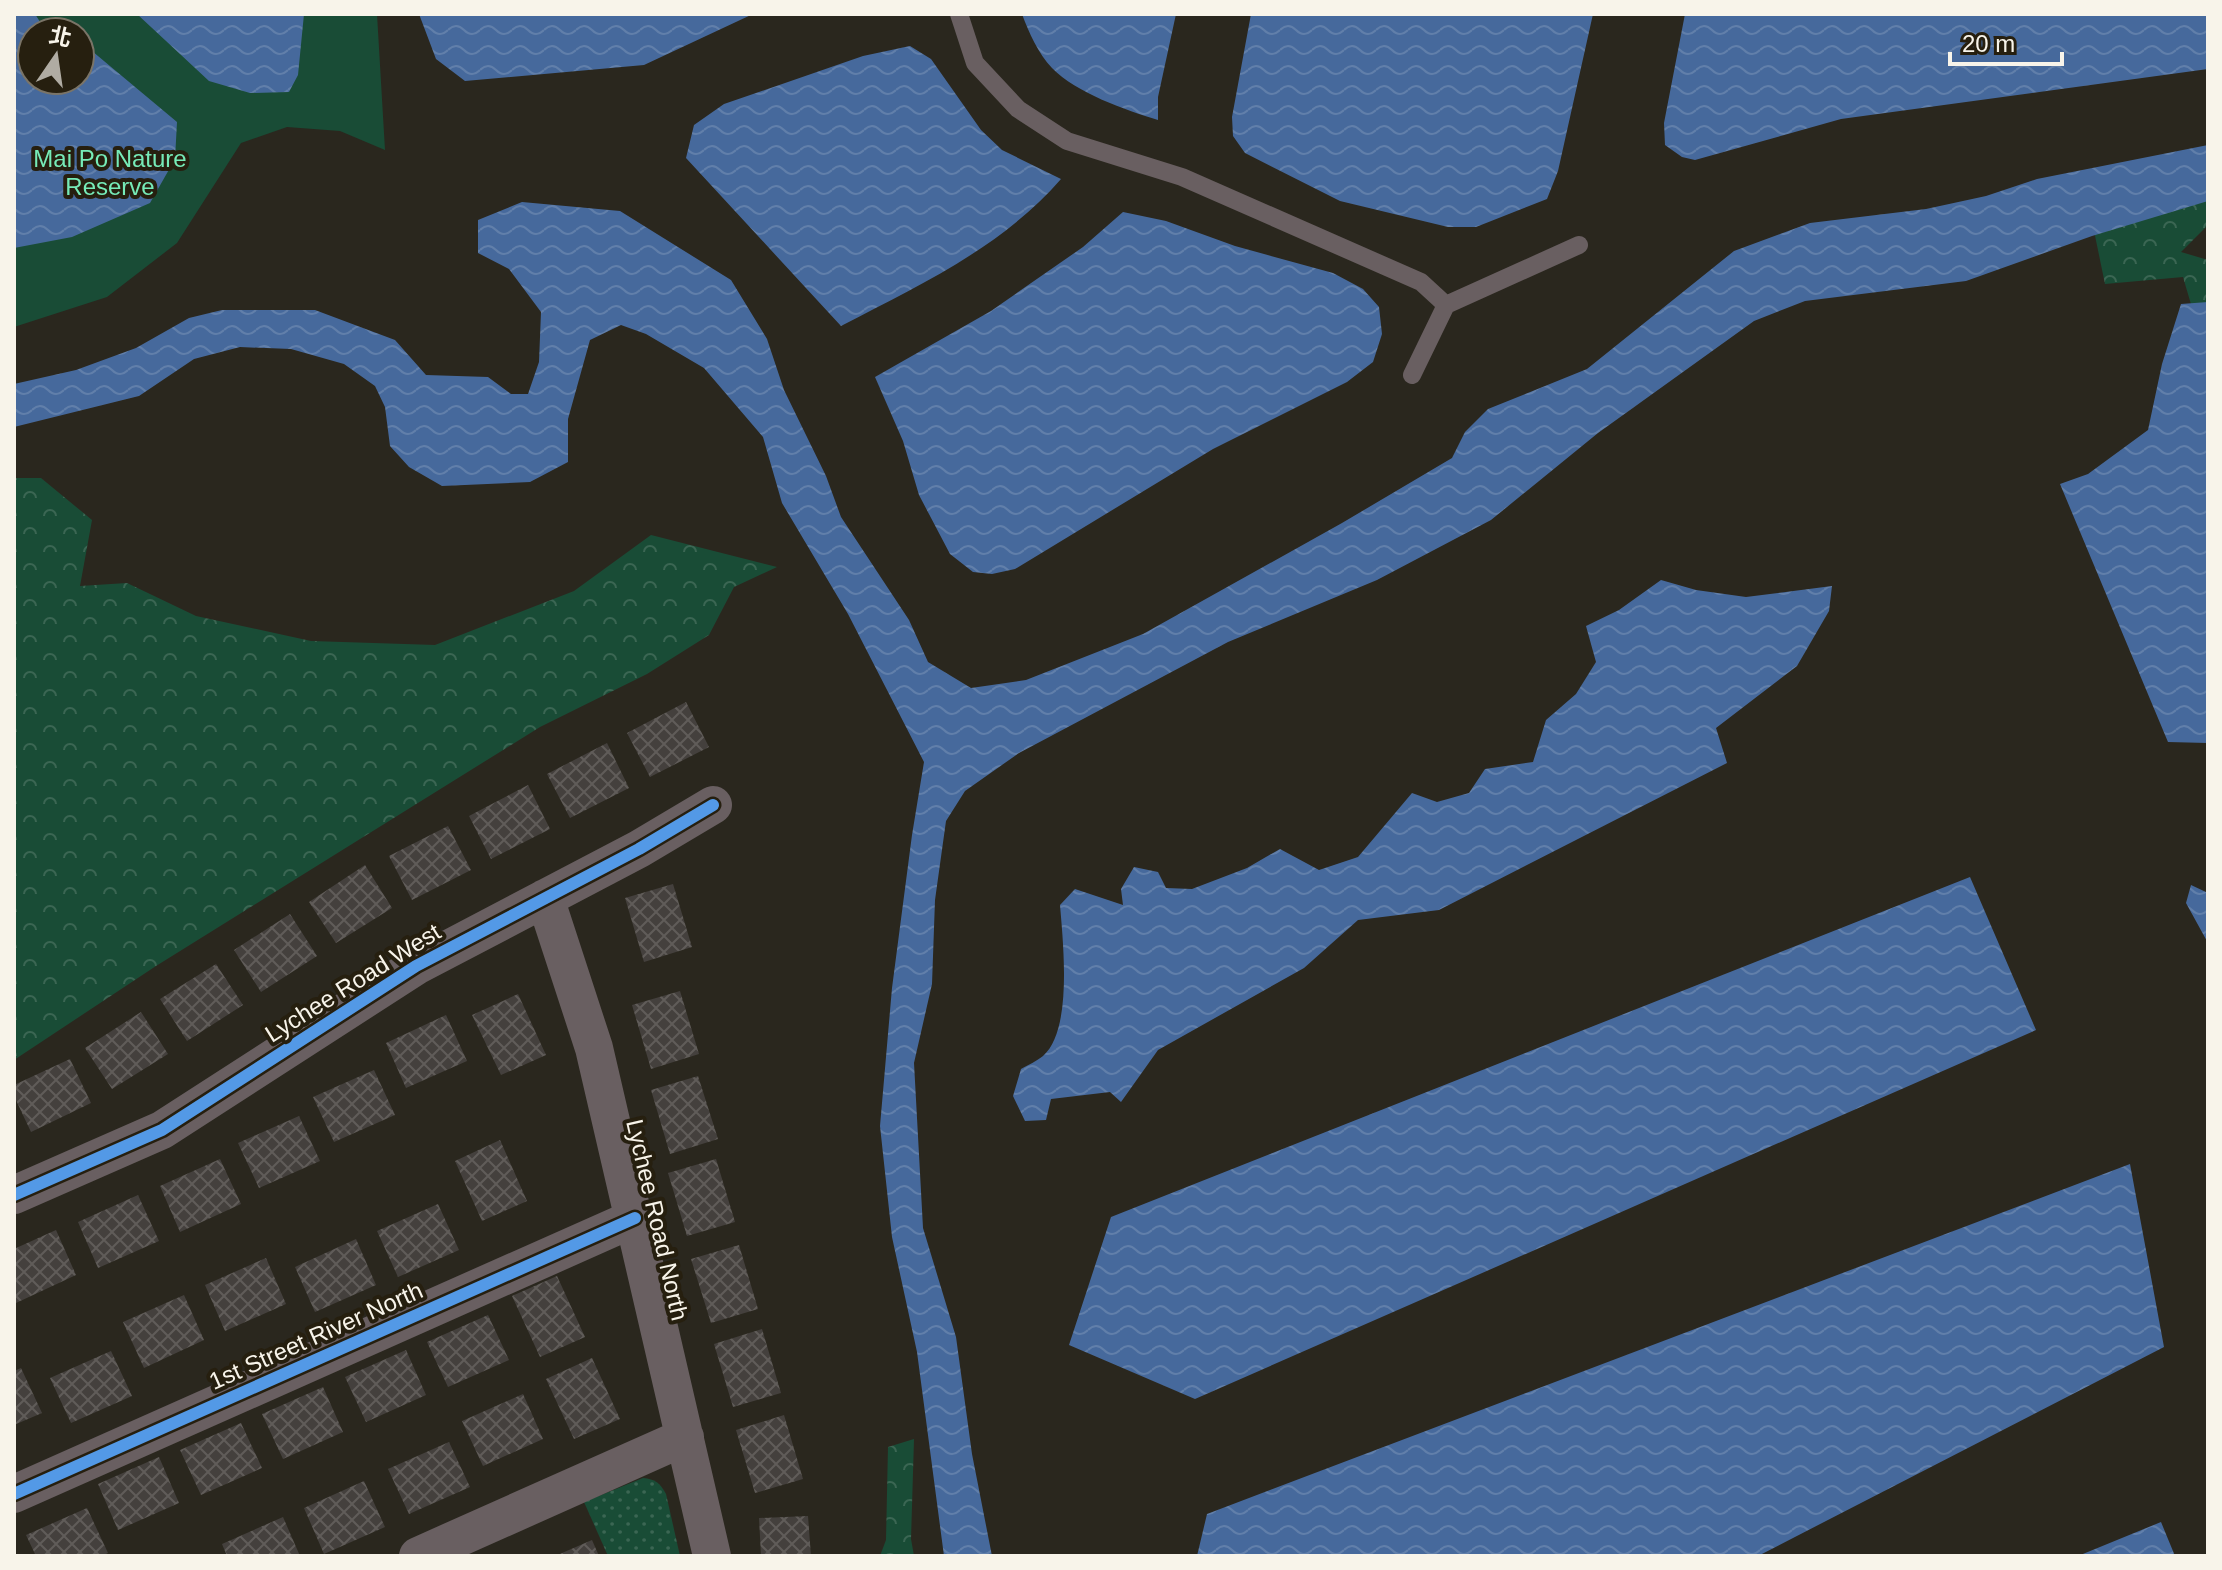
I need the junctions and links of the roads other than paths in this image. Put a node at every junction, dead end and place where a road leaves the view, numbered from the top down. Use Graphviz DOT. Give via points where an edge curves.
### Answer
graph roads {
  1 [pos="959,14"];
  2 [pos="1579,245"];
  3 [pos="1446,305"];
  4 [pos="1412,375"];
  5 [pos="713,805"];
  6 [pos="545,898"];
  7 [pos="14,1195"];
  8 [pos="635,1218"];
  9 [pos="685,1437"];
  10 [pos="14,1494"];
  11 [pos="418,1556"];
  12 [pos="712,1556"];
  1 -- 3 [label="lane" via="975,63 1018,109 1067,141 1182,177 1421,282"];
  2 -- 3 [label="lane"];
  3 -- 4 [label="lane"];
  5 -- 6 [label="street, Lychee Road West"];
  6 -- 7 [label="street, Lychee Road West" via="416,966 162,1130"];
  6 -- 8 [label="street, Lychee Road North" via="594,1048"];
  8 -- 9 [label="street, Lychee Road North"];
  8 -- 10 [label="street, 1st Street River North"];
  9 -- 11 [label="street"];
  9 -- 12 [label="street, Lychee Road North"];
}
